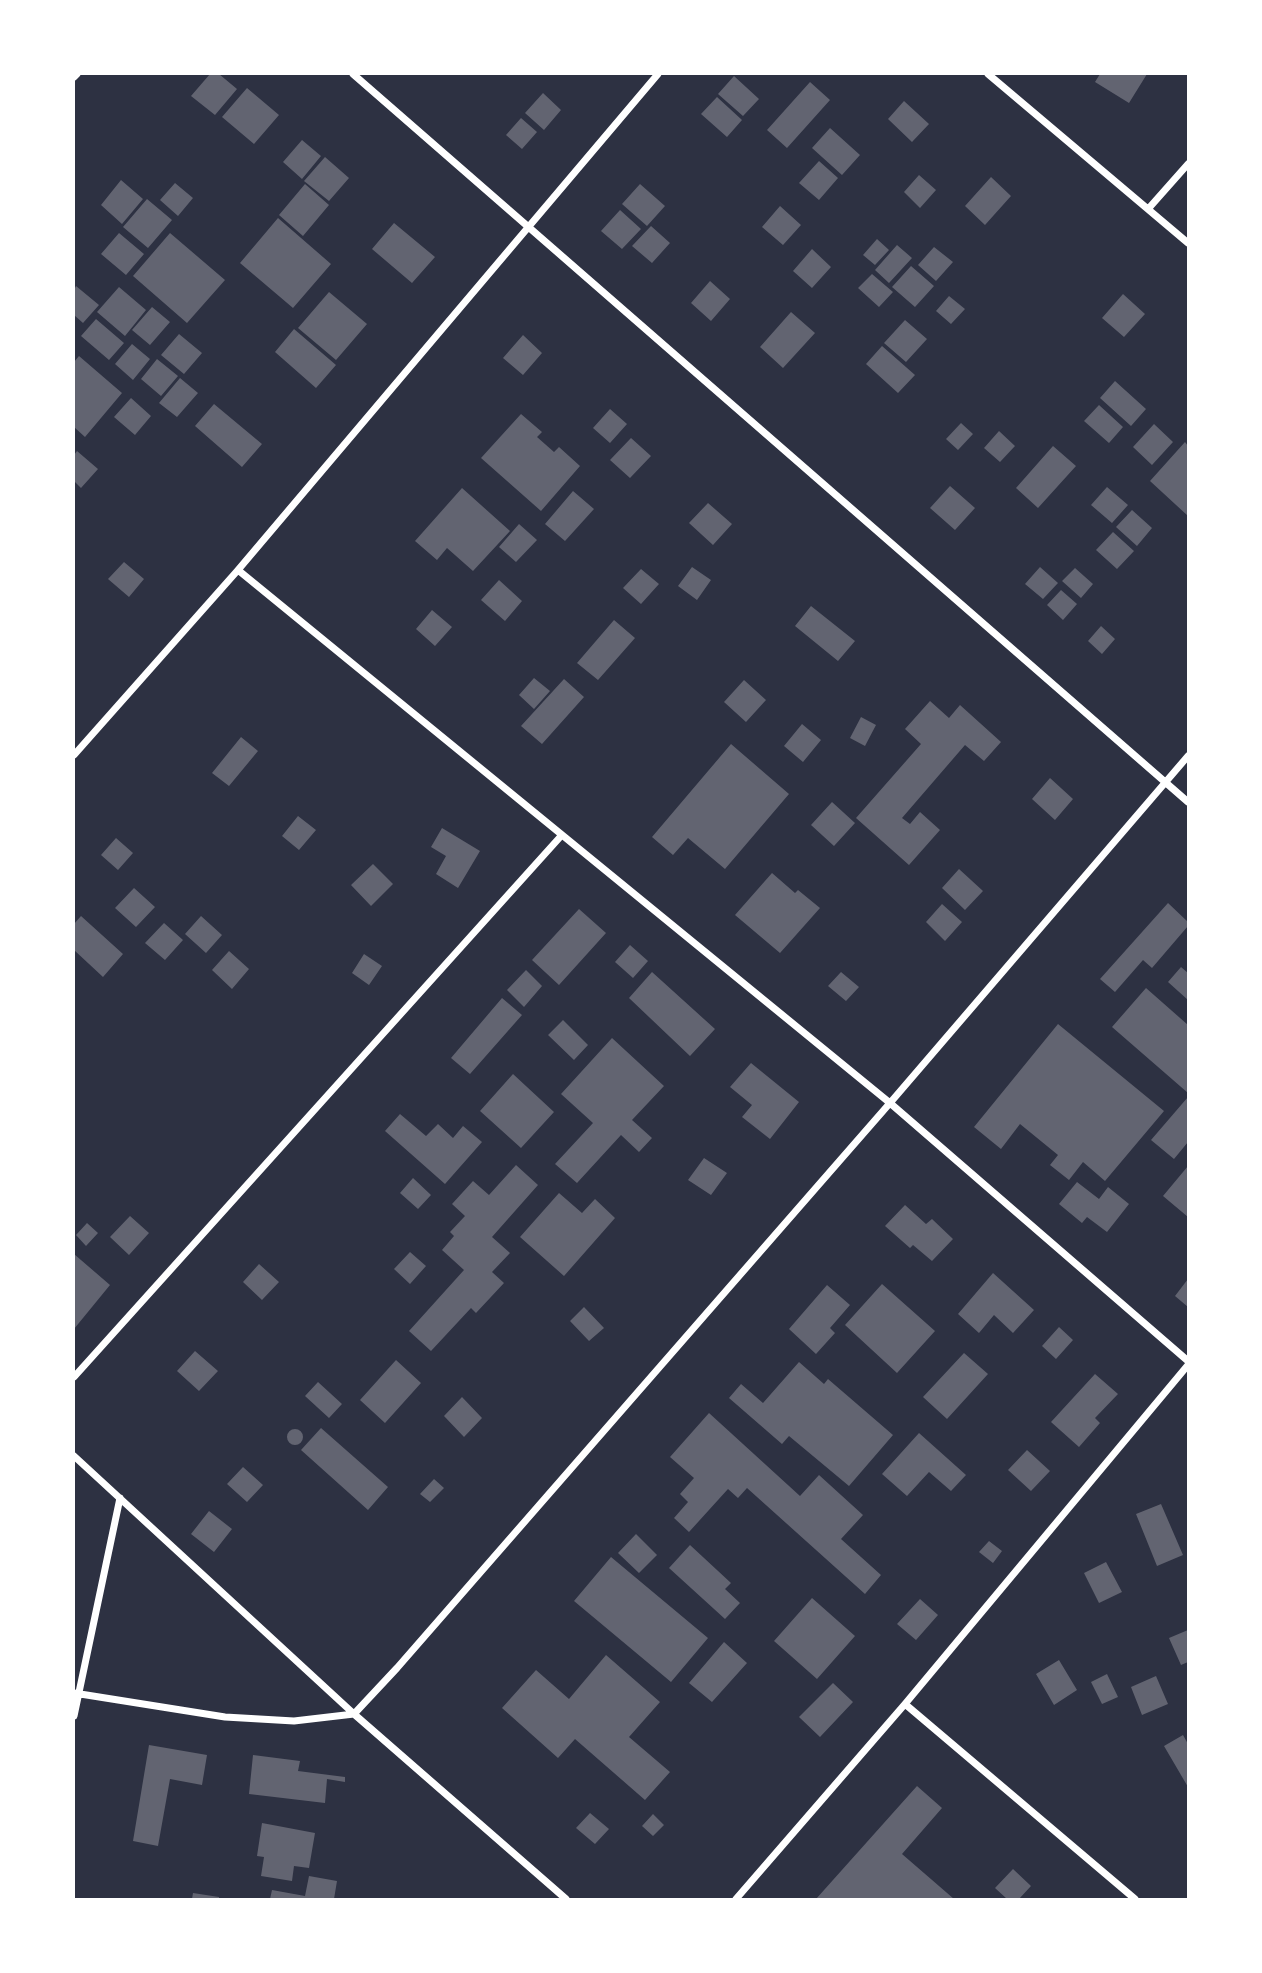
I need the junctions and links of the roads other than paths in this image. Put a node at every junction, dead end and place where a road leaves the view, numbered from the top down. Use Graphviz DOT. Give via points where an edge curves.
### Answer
graph roads {
  1 [pos="353,74"];
  2 [pos="658,74"];
  3 [pos="988,74"];
  4 [pos="1188,164"];
  5 [pos="1149,208"];
  6 [pos="529,227"];
  7 [pos="1188,243"];
  8 [pos="238,570"];
  9 [pos="74,755"];
  10 [pos="1188,756"];
  11 [pos="1165,782"];
  12 [pos="1188,802"];
  13 [pos="561,836"];
  14 [pos="890,1103"];
  15 [pos="1188,1363"];
  16 [pos="74,1377"];
  17 [pos="74,1456"];
  18 [pos="120,1498"];
  19 [pos="76,1694"];
  20 [pos="905,1704"];
  21 [pos="354,1714"];
  22 [pos="74,1716"];
  23 [pos="566,1899"];
  24 [pos="736,1899"];
  25 [pos="1135,1899"];
  1 -- 6 [label="street"];
  2 -- 6 [label="street"];
  3 -- 5 [label="street"];
  4 -- 5 [label="street"];
  5 -- 7 [label="street"];
  6 -- 8 [label="street"];
  6 -- 11 [label="street"];
  8 -- 9 [label="street"];
  8 -- 13 [label="street"];
  10 -- 11 [label="street"];
  11 -- 12 [label="street"];
  11 -- 14 [label="street"];
  13 -- 14 [label="street"];
  13 -- 16 [label="street"];
  14 -- 15 [label="street"];
  14 -- 21 [label="street"];
  15 -- 20 [label="street"];
  17 -- 18 [label="street"];
  18 -- 19 [label="street"];
  18 -- 21 [label="street"];
  19 -- 21 [label="street" via="225,1717 294,1721"];
  19 -- 22 [label="street"];
  20 -- 24 [label="street"];
  20 -- 25 [label="street"];
  21 -- 23 [label="street"];
}
